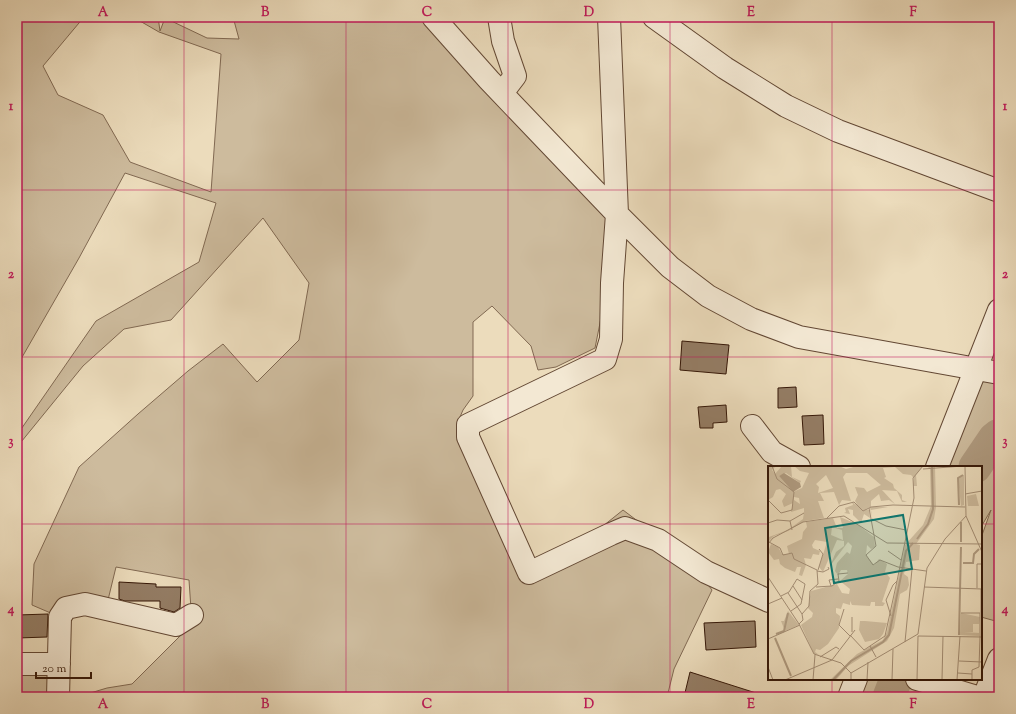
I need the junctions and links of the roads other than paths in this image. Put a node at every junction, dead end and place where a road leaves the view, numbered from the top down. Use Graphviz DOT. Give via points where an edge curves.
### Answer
graph roads {
  1 [pos="433,17"];
  2 [pos="499,17"];
  3 [pos="609,17"];
  4 [pos="654,17"];
  5 [pos="502,93"];
  6 [pos="999,191"];
  7 [pos="617,214"];
  8 [pos="999,310"];
  9 [pos="985,370"];
  10 [pos="752,426"];
  11 [pos="797,466"];
  12 [pos="937,466"];
  13 [pos="768,601"];
  14 [pos="192,615"];
  15 [pos="999,660"];
  16 [pos="17,664"];
  17 [pos="59,664"];
  18 [pos="856,680"];
  19 [pos="921,680"];
  20 [pos="58,697"];
  21 [pos="849,697"];
  22 [pos="977,697"];
  23 [pos="984,697"];
  1 -- 5 [label="street"];
  2 -- 5 [label="street" via="503,41 515,76"];
  3 -- 7 [label="street"];
  4 -- 6 [label="street" via="724,68 786,106 838,131"];
  5 -- 7 [label="street"];
  7 -- 9 [label="street" via="670,267 708,296 751,319 799,337"];
  7 -- 13 [label="street" via="611,339 605,359 468,425 468,437 529,573 625,528 658,540 706,572"];
  8 -- 9 [label="street"];
  9 -- 12 [label="street"];
  10 -- 11 [label="street" via="772,452"];
  14 -- 17 [label="street" via="176,625 85,604 66,608 60,617"];
  15 -- 23 [label="street"];
  16 -- 17 [label="street"];
  17 -- 20 [label="street"];
  18 -- 21 [label="street"];
  19 -- 22 [label="street"];
}
